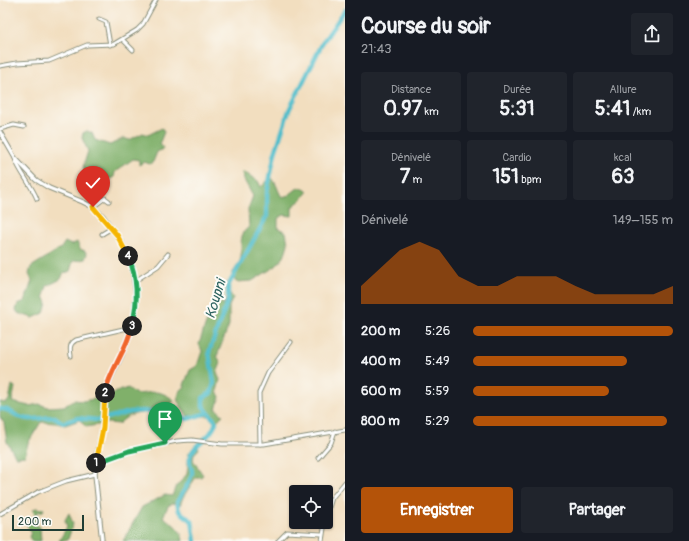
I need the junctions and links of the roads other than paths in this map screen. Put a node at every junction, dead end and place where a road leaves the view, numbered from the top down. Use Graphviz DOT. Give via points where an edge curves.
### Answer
graph roads {
  1 [pos="156,0"];
  2 [pos="99,19"];
  3 [pos="123,40"];
  4 [pos="110,45"];
  5 [pos="133,50"];
  6 [pos="0,66"];
  7 [pos="24,127"];
  8 [pos="0,129"];
  9 [pos="0,132"];
  10 [pos="15,158"];
  11 [pos="37,199"];
  12 [pos="109,200"];
  13 [pos="93,207"];
  14 [pos="112,228"];
  15 [pos="102,234"];
  16 [pos="168,254"];
  17 [pos="135,281"];
  18 [pos="132,327"];
  19 [pos="291,342"];
  20 [pos="72,356"];
  21 [pos="345,430"];
  22 [pos="335,431"];
  23 [pos="260,444"];
  24 [pos="318,458"];
  25 [pos="95,463"];
  26 [pos="95,474"];
  27 [pos="345,482"];
  28 [pos="333,498"];
  29 [pos="0,514"];
  30 [pos="323,529"];
  31 [pos="322,534"];
  32 [pos="102,541"];
  33 [pos="278,541"];
  34 [pos="322,541"];
  1 -- 3 [label="street" via="143,24"];
  2 -- 4 [label="street" via="106,22"];
  3 -- 4 [label="street"];
  3 -- 5 [label="street"];
  4 -- 6 [label="street" via="87,45 53,60"];
  7 -- 8 [label="street" via="14,125"];
  9 -- 10 [label="main road"];
  10 -- 11 [label="street" via="17,166 32,186"];
  10 -- 13 [label="main road" via="41,184"];
  12 -- 13 [label="street" via="105,198"];
  13 -- 14 [label="main road"];
  14 -- 15 [label="street"];
  14 -- 17 [label="main road" via="129,258"];
  16 -- 17 [label="street" via="158,266"];
  17 -- 18 [label="main road" via="136,303"];
  18 -- 20 [label="street" via="76,340 71,344"];
  18 -- 25 [label="main road" via="106,388 104,420"];
  19 -- 23 [label="street" via="268,373 259,393"];
  21 -- 22 [label="street"];
  22 -- 23 [label="street"];
  22 -- 24 [label="street" via="331,443"];
  23 -- 25 [label="street" via="184,440 129,451"];
  25 -- 26 [label="main road"];
  26 -- 29 [label="street" via="43,490"];
  26 -- 32 [label="main road"];
  27 -- 28 [label="street"];
  30 -- 31 [label="street"];
  31 -- 33 [label="street" via="287,532"];
  31 -- 34 [label="street"];
}
